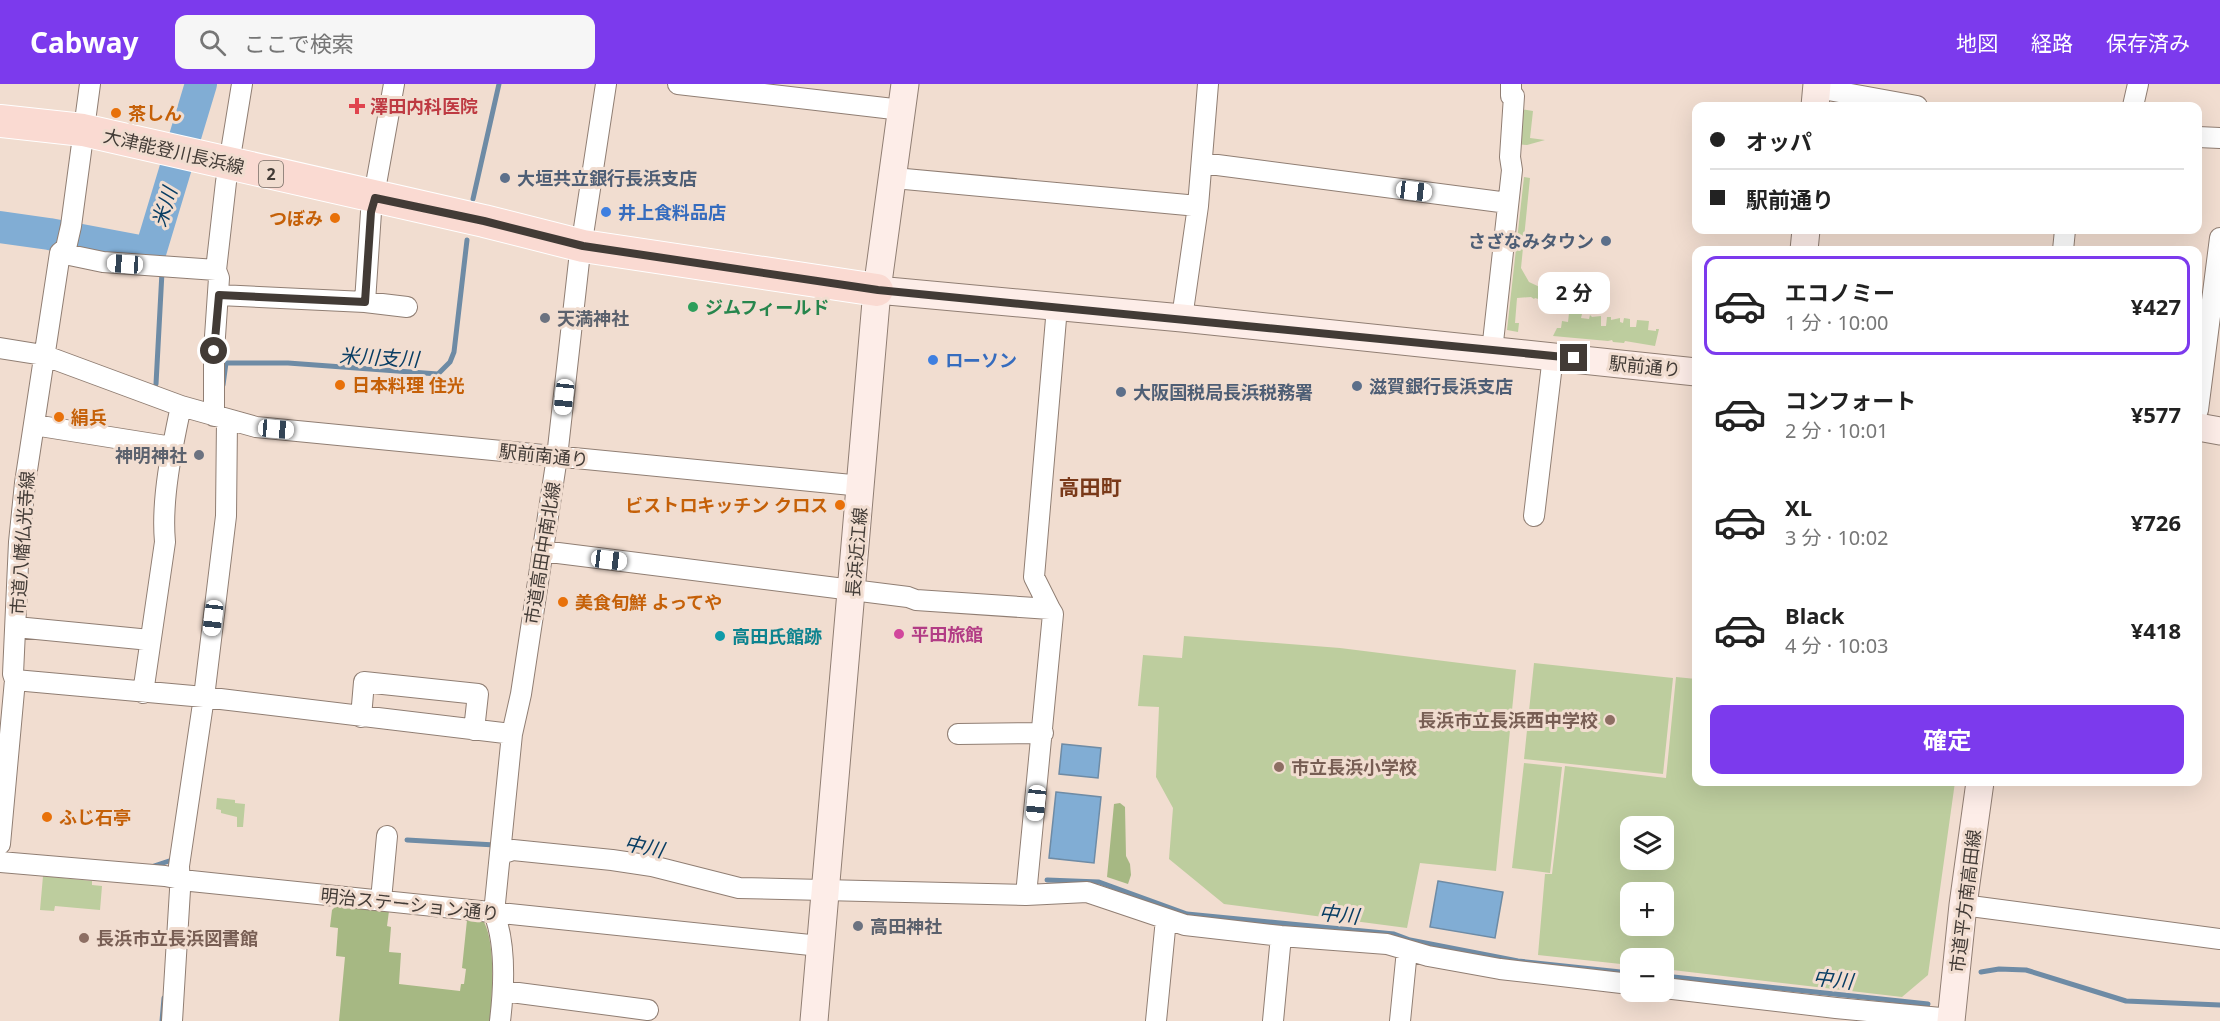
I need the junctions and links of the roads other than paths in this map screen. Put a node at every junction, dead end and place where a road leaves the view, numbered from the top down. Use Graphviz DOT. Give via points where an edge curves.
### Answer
graph roads {
  1 [pos="90,84"];
  2 [pos="243,84"];
  3 [pos="394,84"];
  4 [pos="606,84"];
  5 [pos="678,84"];
  6 [pos="1208,84"];
  7 [pos="1511,84"];
  8 [pos="2138,84"];
  9 [pos="1816,93"];
  10 [pos="903,97"];
  11 [pos="1886,102"];
  12 [pos="2134,102"];
  13 [pos="0,121"];
  14 [pos="83,130"];
  15 [pos="2202,137"];
  16 [pos="2220,138"];
  17 [pos="1202,163"];
  18 [pos="229,164"];
  19 [pos="894,178"];
  20 [pos="375,198"];
  21 [pos="1508,203"];
  22 [pos="1198,206"];
  23 [pos="2220,238"];
  24 [pos="583,246"];
  25 [pos="63,251"];
  26 [pos="216,270"];
  27 [pos="878,290"];
  28 [pos="219,295"];
  29 [pos="365,302"];
  30 [pos="407,307"];
  31 [pos="1057,307"];
  32 [pos="1182,318"];
  33 [pos="0,348"];
  34 [pos="1492,351"];
  35 [pos="43,355"];
  36 [pos="1553,356"];
  37 [pos="1692,372"];
  38 [pos="2202,379"];
  39 [pos="181,406"];
  40 [pos="221,418"];
  41 [pos="34,425"];
  42 [pos="2202,429"];
  43 [pos="2220,431"];
  44 [pos="172,447"];
  45 [pos="557,457"];
  46 [pos="862,486"];
  47 [pos="1534,516"];
  48 [pos="542,551"];
  49 [pos="853,590"];
  50 [pos="1050,609"];
  51 [pos="16,627"];
  52 [pos="150,640"];
  53 [pos="9,676"];
  54 [pos="143,693"];
  55 [pos="204,697"];
  56 [pos="361,717"];
  57 [pos="474,730"];
  58 [pos="1043,733"];
  59 [pos="958,734"];
  60 [pos="512,735"];
  61 [pos="1979,786"];
  62 [pos="387,836"];
  63 [pos="0,843"];
  64 [pos="501,854"];
  65 [pos="0,862"];
  66 [pos="180,879"];
  67 [pos="826,890"];
  68 [pos="1026,895"];
  69 [pos="381,900"];
  70 [pos="1963,905"];
  71 [pos="494,914"];
  72 [pos="1166,919"];
  73 [pos="1281,936"];
  74 [pos="2220,939"];
  75 [pos="820,946"];
  76 [pos="1407,950"];
  77 [pos="1620,983"];
  78 [pos="1674,990"];
  79 [pos="503,991"];
  80 [pos="648,1010"];
  81 [pos="1835,1015"];
  82 [pos="1951,1020"];
  83 [pos="172,1021"];
  84 [pos="500,1021"];
  85 [pos="814,1021"];
  86 [pos="1156,1021"];
  87 [pos="1273,1021"];
  88 [pos="1400,1021"];
  1 -- 14 [label="street"];
  2 -- 18 [label="street"];
  3 -- 20 [label="street"];
  4 -- 24 [label="street, 市道高田中南北線"];
  5 -- 10 [label="street"];
  6 -- 17 [label="street"];
  7 -- 21 [label="street" via="1514,96"];
  8 -- 12 [label="street"];
  9 -- 11 [label="street"];
  10 -- 19 [label="main road, 長浜近江線"];
  13 -- 14 [label="main road, 大津能登川長浜線 / 2"];
  14 -- 18 [label="main road, 大津能登川長浜線 / 2"];
  14 -- 25 [label="street, 市道八幡仏光寺線" via="71,226"];
  15 -- 16 [label="street"];
  17 -- 21 [label="street"];
  17 -- 22 [label="street"];
  18 -- 20 [label="main road, 大津能登川長浜線 / 2"];
  18 -- 26 [label="street"];
  19 -- 22 [label="street"];
  19 -- 27 [label="main road, 長浜近江線"];
  20 -- 24 [label="main road, 大津能登川長浜線 / 2"];
  20 -- 29 [label="street"];
  21 -- 34 [label="street"];
  22 -- 32 [label="street"];
  23 -- 38 [label="street"];
  24 -- 27 [label="main road, 大津能登川長浜線 / 2"];
  24 -- 45 [label="street, 市道高田中南北線"];
  25 -- 26 [label="street" via="103,262"];
  25 -- 35 [label="street, 市道八幡仏光寺線"];
  26 -- 28 [label="street"];
  27 -- 31 [label="main road, 駅前通り"];
  27 -- 46 [label="main road, 長浜近江線"];
  28 -- 29 [label="street"];
  28 -- 40 [label="street" via="214,351"];
  29 -- 30 [label="street"];
  31 -- 32 [label="main road, 駅前通り"];
  31 -- 50 [label="street" via="1034,577"];
  32 -- 34 [label="main road, 駅前通り"];
  33 -- 35 [label="street, 駅前南通り"];
  34 -- 36 [label="main road, 駅前通り"];
  35 -- 39 [label="street, 駅前南通り"];
  35 -- 41 [label="street, 市道八幡仏光寺線"];
  36 -- 37 [label="main road, 駅前通り"];
  36 -- 47 [label="street"];
  39 -- 40 [label="street, 駅前南通り"];
  39 -- 44 [label="street"];
  40 -- 45 [label="street, 駅前南通り" via="256,427"];
  40 -- 55 [label="street" via="226,516"];
  41 -- 44 [label="street"];
  41 -- 51 [label="street, 市道八幡仏光寺線" via="19,542"];
  42 -- 43 [label="main road"];
  44 -- 52 [label="street" via="165,542"];
  45 -- 46 [label="street, 駅前南通り"];
  45 -- 48 [label="street, 市道高田中南北線"];
  46 -- 49 [label="main road, 長浜近江線"];
  48 -- 49 [label="street"];
  48 -- 60 [label="street, 市道高田中南北線"];
  49 -- 50 [label="street" via="916,600"];
  49 -- 67 [label="main road, 長浜近江線"];
  50 -- 58 [label="street" via="1053,615"];
  51 -- 52 [label="street"];
  51 -- 53 [label="street, 市道八幡仏光寺線"];
  52 -- 54 [label="street"];
  53 -- 54 [label="street"];
  53 -- 63 [label="street, 市道八幡仏光寺線"];
  54 -- 55 [label="street"];
  55 -- 56 [label="street"];
  55 -- 66 [label="street"];
  56 -- 57 [label="street"];
  56 -- 57 [label="street" via="364,682 478,694"];
  57 -- 60 [label="street"];
  58 -- 59 [label="street"];
  58 -- 68 [label="street"];
  60 -- 64 [label="street, 市道高田中南北線"];
  61 -- 70 [label="main road, 市道平方南高田線"];
  62 -- 69 [label="street"];
  64 -- 67 [label="street" via="513,850 612,860 739,888"];
  64 -- 71 [label="street, 市道高田中南北線"];
  65 -- 66 [label="street, 明治ステーション通り"];
  66 -- 69 [label="street, 明治ステーション通り"];
  66 -- 83 [label="street"];
  67 -- 68 [label="street"];
  67 -- 75 [label="main road, 長浜近江線"];
  68 -- 72 [label="street" via="1088,892"];
  69 -- 71 [label="street, 明治ステーション通り"];
  70 -- 74 [label="street"];
  70 -- 82 [label="main road, 市道平方南高田線"];
  71 -- 75 [label="street, 明治ステーション通り"];
  71 -- 79 [label="street, 市道高田中南北線" via="499,926"];
  72 -- 73 [label="street" via="1185,925"];
  72 -- 86 [label="street"];
  73 -- 76 [label="street" via="1387,944"];
  73 -- 87 [label="street"];
  75 -- 85 [label="main road, 長浜近江線"];
  76 -- 77 [label="street" via="1500,969"];
  76 -- 88 [label="street"];
  78 -- 81 [label="street"];
  79 -- 80 [label="street"];
  79 -- 84 [label="street, 市道高田中南北線"];
  81 -- 82 [label="street"];
}
